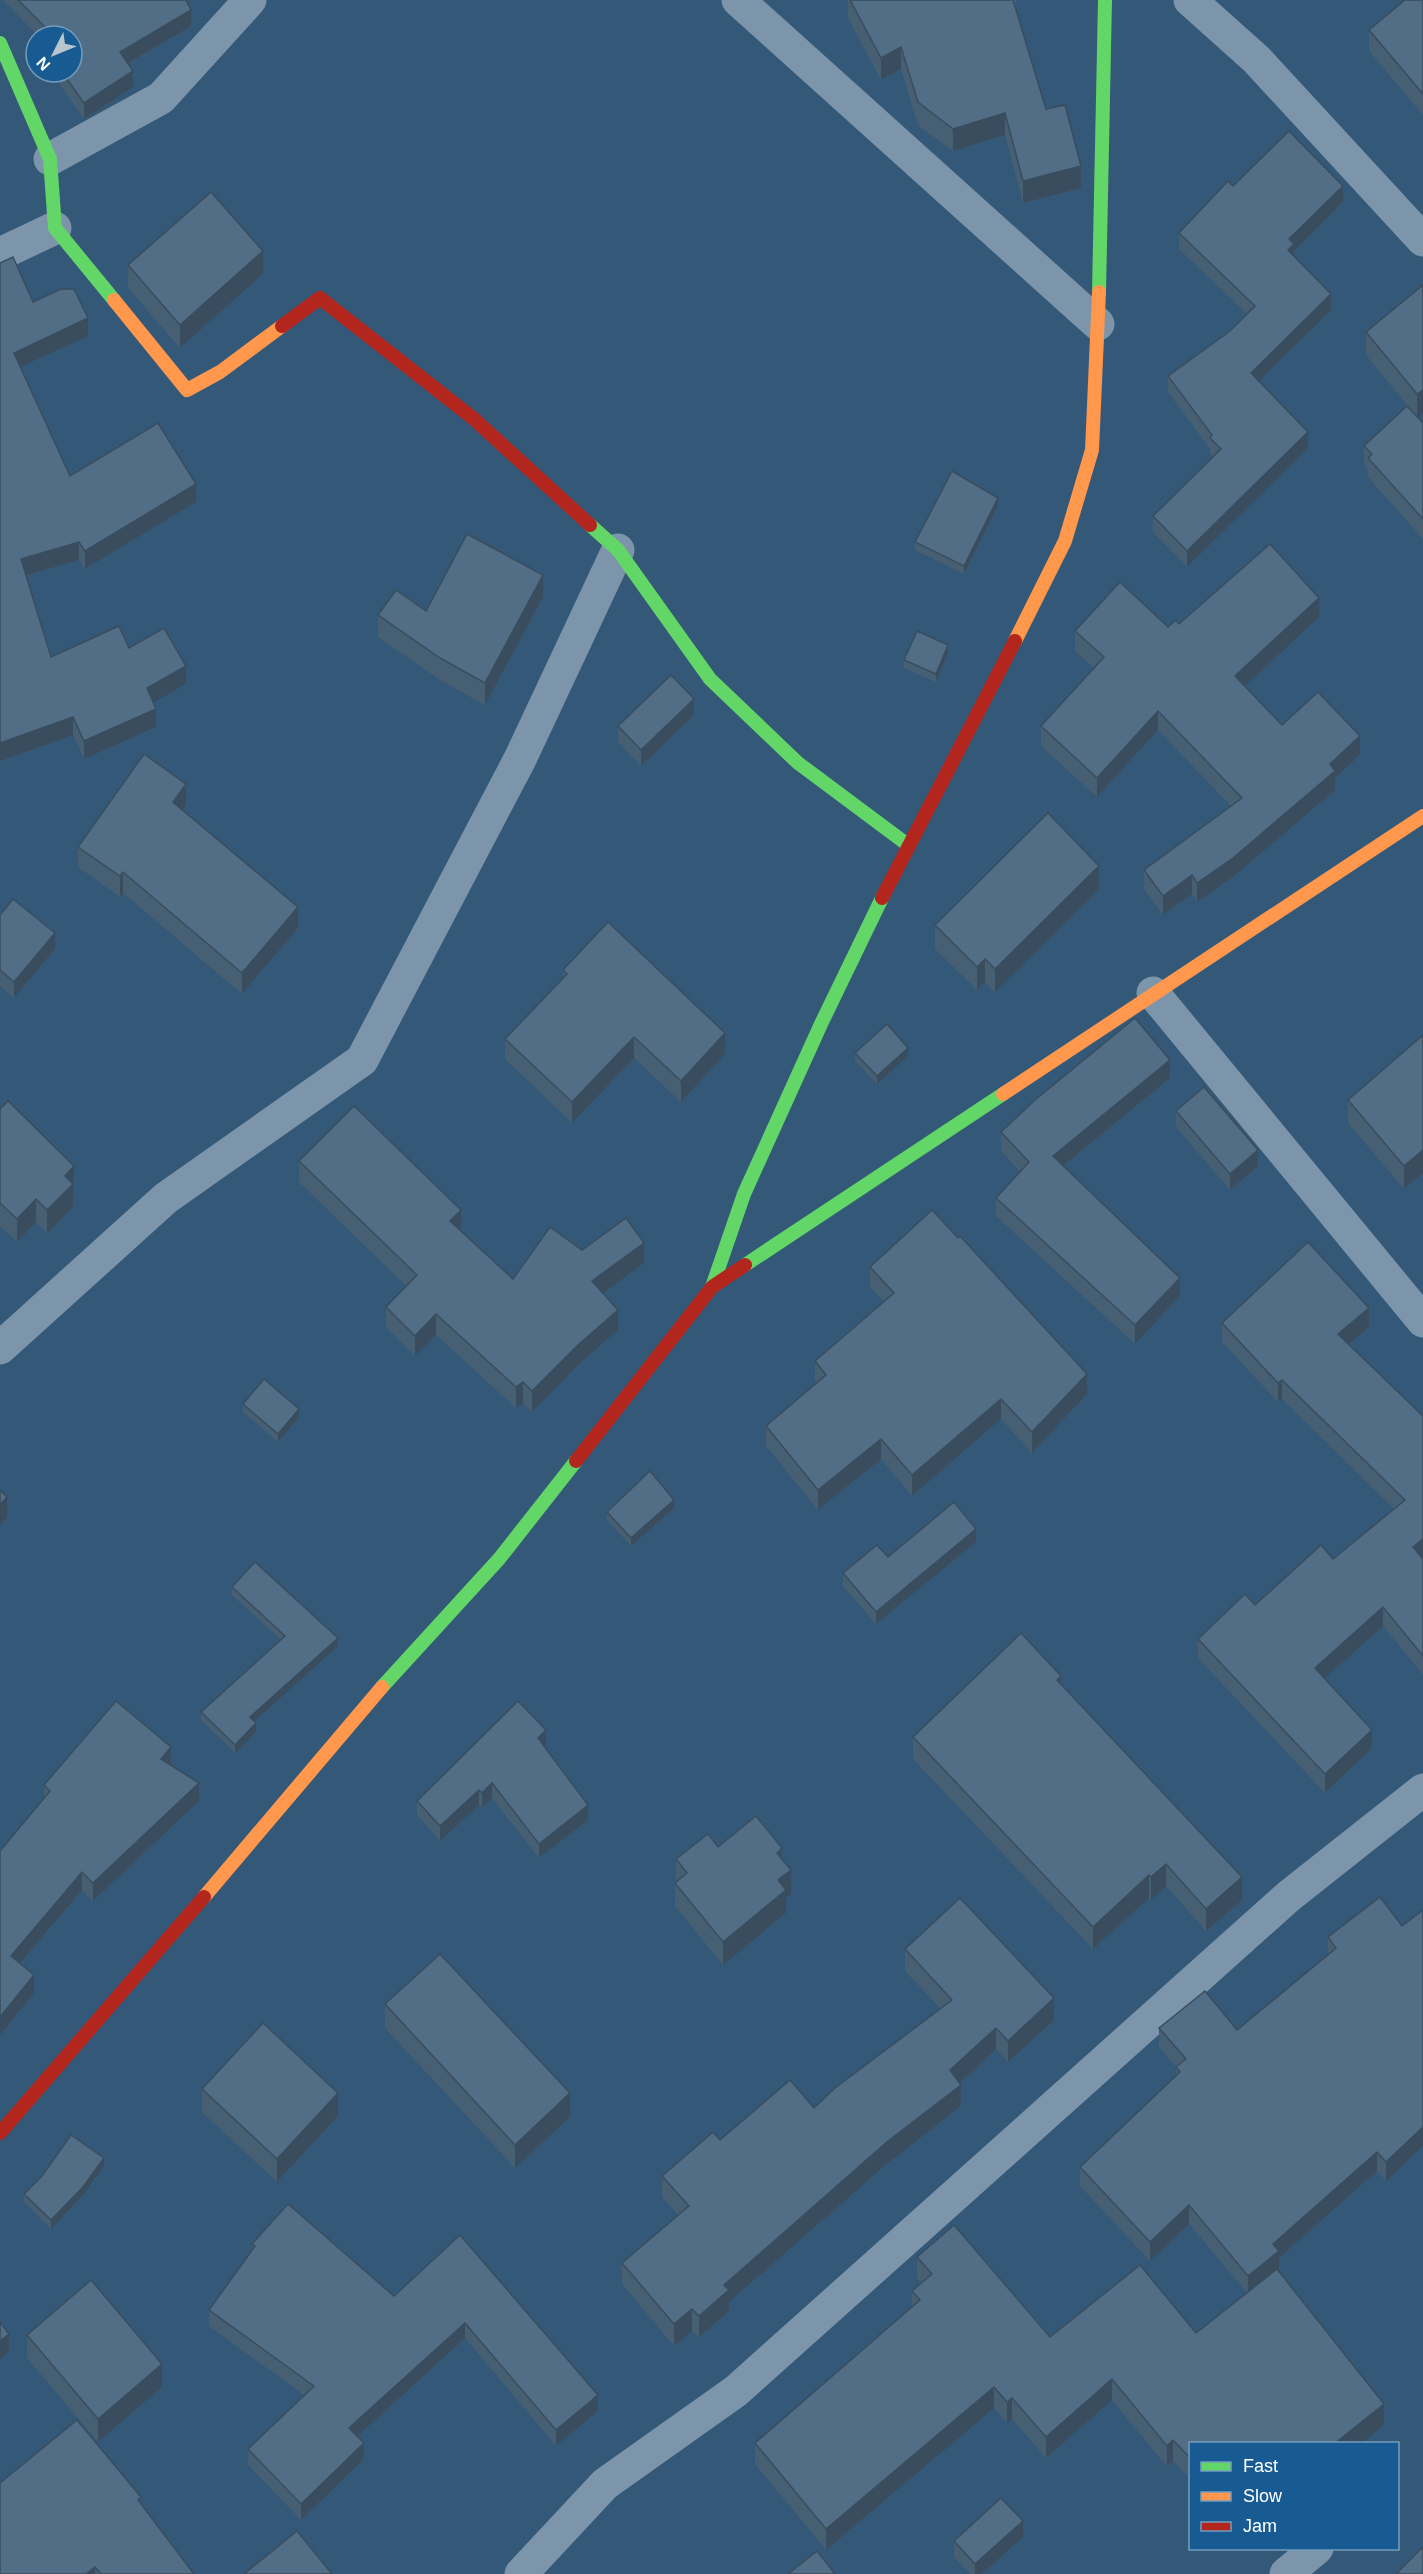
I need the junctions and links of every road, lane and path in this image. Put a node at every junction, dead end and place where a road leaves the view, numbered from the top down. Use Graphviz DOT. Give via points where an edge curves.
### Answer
graph roads {
  1 [pos="250,0"];
  2 [pos="738,0"];
  3 [pos="1105,0"];
  4 [pos="1190,0"];
  5 [pos="0,43"];
  6 [pos="50,159"];
  7 [pos="55,228"];
  8 [pos="1423,240"];
  9 [pos="0,254"];
  10 [pos="1098,324"];
  11 [pos="618,550"];
  12 [pos="1423,816"];
  13 [pos="908,845"];
  14 [pos="1154,993"];
  15 [pos="712,1287"];
  16 [pos="1423,1321"];
  17 [pos="0,1348"];
  18 [pos="1423,1790"];
  19 [pos="0,2133"];
  20 [pos="1315,2550"];
  21 [pos="521,2574"];
  22 [pos="1286,2574"];
  1 -- 6 [label="street" via="161,98"];
  2 -- 10 [label="street"];
  3 -- 10 [label="street"];
  4 -- 8 [label="street" via="1256,58"];
  5 -- 6 [label="street"];
  6 -- 7 [label="street"];
  7 -- 9 [label="street"];
  7 -- 11 [label="street" via="187,390 220,372 321,298 474,419"];
  10 -- 13 [label="street" via="1092,450 1065,541"];
  11 -- 13 [label="street" via="710,679 798,763"];
  11 -- 17 [label="street" via="520,759 362,1060 166,1198"];
  12 -- 14 [label="street"];
  13 -- 15 [label="street" via="744,1194"];
  14 -- 15 [label="street"];
  14 -- 16 [label="street"];
  15 -- 19 [label="street" via="499,1559 389,1679"];
  18 -- 21 [label="street" via="1289,1896 736,2391 605,2484"];
  20 -- 22 [label="street"];
}
